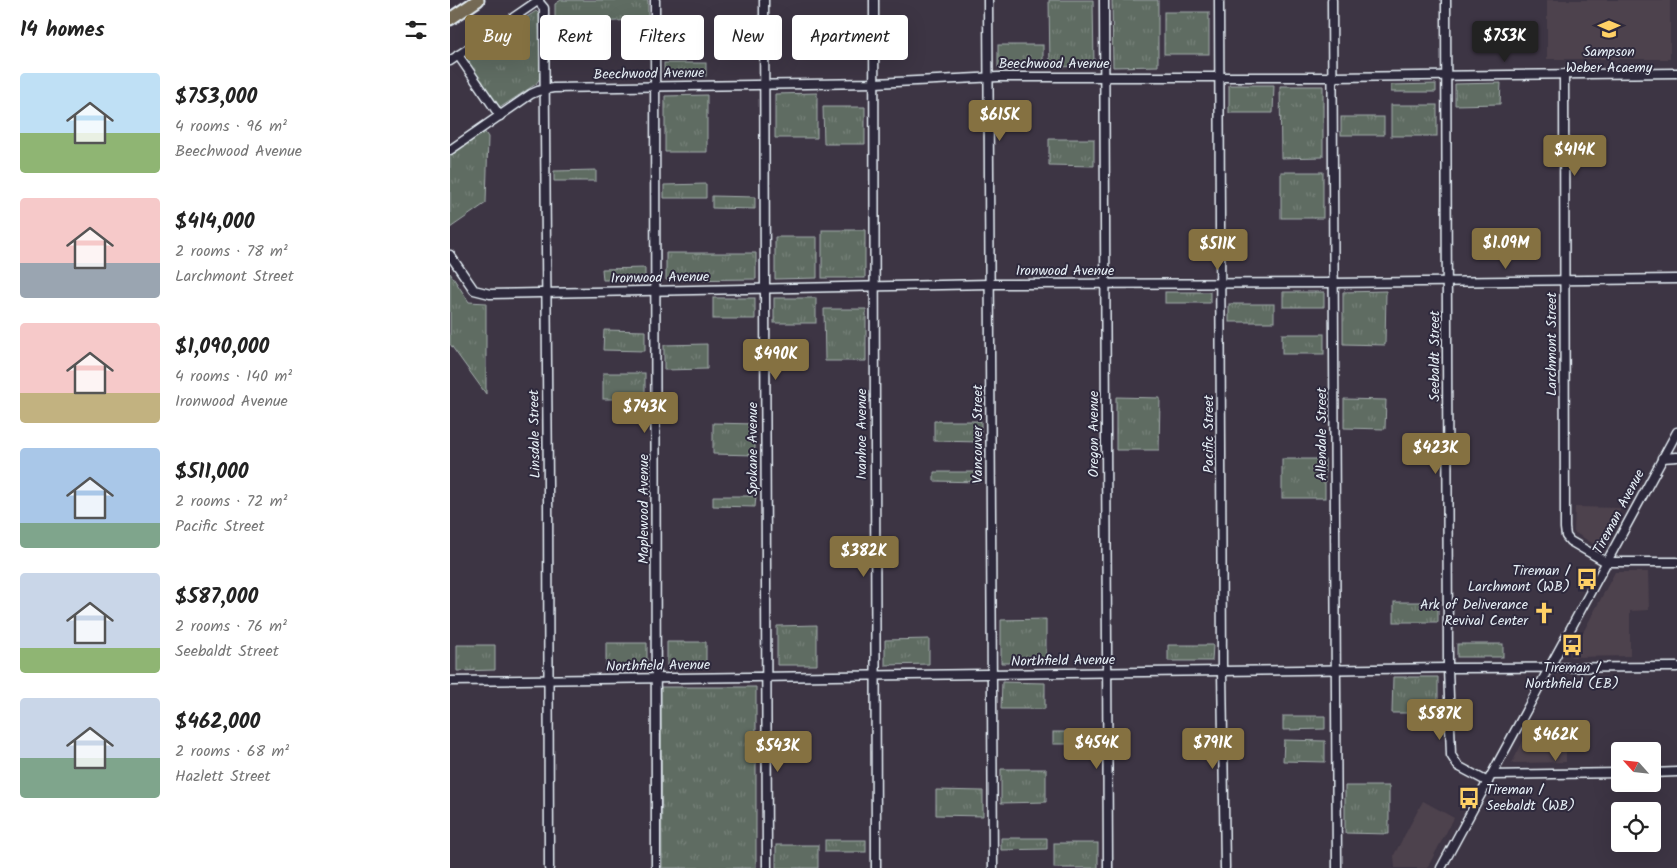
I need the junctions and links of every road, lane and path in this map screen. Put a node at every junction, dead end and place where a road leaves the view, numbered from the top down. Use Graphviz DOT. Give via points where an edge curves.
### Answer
graph roads {
  1 [pos="478,0"];
  2 [pos="539,0"];
  3 [pos="655,0"];
  4 [pos="764,0"];
  5 [pos="874,0"];
  6 [pos="988,0"];
  7 [pos="1104,0"];
  8 [pos="1219,0"];
  9 [pos="1332,0"];
  10 [pos="1446,0"];
  11 [pos="450,19"];
  12 [pos="458,55"];
  13 [pos="450,61"];
  14 [pos="1677,73"];
  15 [pos="1564,74"];
  16 [pos="1446,75"];
  17 [pos="1219,76"];
  18 [pos="1333,76"];
  19 [pos="988,77"];
  20 [pos="1104,77"];
  21 [pos="875,83"];
  22 [pos="764,85"];
  23 [pos="655,87"];
  24 [pos="545,89"];
  25 [pos="500,116"];
  26 [pos="450,150"];
  27 [pos="450,255"];
  28 [pos="1677,279"];
  29 [pos="1564,280"];
  30 [pos="1447,282"];
  31 [pos="1105,283"];
  32 [pos="1220,283"];
  33 [pos="1334,283"];
  34 [pos="990,284"];
  35 [pos="874,287"];
  36 [pos="765,289"];
  37 [pos="656,291"];
  38 [pos="546,292"];
  39 [pos="1677,432"];
  40 [pos="1677,457"];
  41 [pos="1662,458"];
  42 [pos="1606,562"];
  43 [pos="1677,562"];
  44 [pos="1677,666"];
  45 [pos="1550,667"];
  46 [pos="1448,668"];
  47 [pos="1336,670"];
  48 [pos="1222,671"];
  49 [pos="1108,672"];
  50 [pos="992,674"];
  51 [pos="876,676"];
  52 [pos="766,677"];
  53 [pos="656,679"];
  54 [pos="549,680"];
  55 [pos="450,682"];
  56 [pos="1677,772"];
  57 [pos="1611,773"];
  58 [pos="1661,773"];
  59 [pos="1490,778"];
  60 [pos="549,868"];
  61 [pos="656,868"];
  62 [pos="766,868"];
  63 [pos="876,868"];
  64 [pos="993,868"];
  65 [pos="1108,868"];
  66 [pos="1225,868"];
  67 [pos="1336,868"];
  68 [pos="1441,868"];
  1 -- 11 [label="highway"];
  2 -- 12 [label="street"];
  2 -- 24 [label="street, Linsdale Street" via="544,8"];
  3 -- 23 [label="street, Maplewood Avenue"];
  4 -- 22 [label="street, Spokane Avenue"];
  5 -- 21 [label="street, Ivanhoe Avenue"];
  6 -- 19 [label="street, Vancouver Street"];
  7 -- 20 [label="street, Oregon Avenue"];
  8 -- 17 [label="street, Pacific Street"];
  9 -- 18 [label="street, Allendale Street"];
  10 -- 16 [label="street, Seebaldt Street"];
  12 -- 13 [label="street"];
  12 -- 25 [label="street"];
  14 -- 15 [label="street, Beechwood Avenue"];
  15 -- 16 [label="street, Beechwood Avenue"];
  15 -- 29 [label="street, Larchmont Street"];
  16 -- 18 [label="street, Beechwood Avenue"];
  16 -- 30 [label="street, Seebaldt Street"];
  17 -- 18 [label="street, Beechwood Avenue"];
  17 -- 20 [label="street, Beechwood Avenue"];
  17 -- 32 [label="street, Pacific Street"];
  18 -- 33 [label="street, Allendale Street"];
  19 -- 20 [label="street, Beechwood Avenue"];
  19 -- 21 [label="street, Beechwood Avenue"];
  19 -- 34 [label="street, Vancouver Street"];
  20 -- 31 [label="street, Oregon Avenue"];
  21 -- 22 [label="street, Beechwood Avenue"];
  21 -- 35 [label="street, Ivanhoe Avenue"];
  22 -- 23 [label="street, Beechwood Avenue"];
  22 -- 36 [label="street, Spokane Avenue"];
  23 -- 24 [label="street, Beechwood Avenue"];
  23 -- 37 [label="street, Maplewood Avenue"];
  24 -- 25 [label="street, Beechwood Avenue" via="531,94"];
  24 -- 38 [label="street, Linsdale Street"];
  25 -- 26 [label="street, Beechwood Avenue"];
  27 -- 38 [label="street, Ironwood Avenue" via="472,287 480,292"];
  28 -- 29 [label="street, Ironwood Avenue"];
  29 -- 30 [label="street, Ironwood Avenue"];
  29 -- 42 [label="street, Larchmont Street" via="1566,536"];
  30 -- 33 [label="street, Ironwood Avenue"];
  30 -- 46 [label="street, Seebaldt Street"];
  31 -- 32 [label="street, Ironwood Avenue"];
  31 -- 34 [label="street, Ironwood Avenue"];
  31 -- 49 [label="street, Oregon Avenue"];
  32 -- 33 [label="street, Ironwood Avenue"];
  32 -- 48 [label="street, Pacific Street"];
  33 -- 47 [label="street, Allendale Street"];
  34 -- 35 [label="street, Ironwood Avenue"];
  34 -- 50 [label="street, Vancouver Street"];
  35 -- 36 [label="street, Ironwood Avenue"];
  35 -- 51 [label="street, Ivanhoe Avenue"];
  36 -- 37 [label="street, Ironwood Avenue"];
  36 -- 52 [label="street, Spokane Avenue"];
  37 -- 38 [label="street, Ironwood Avenue"];
  37 -- 53 [label="street, Maplewood Avenue"];
  38 -- 54 [label="street, Linsdale Street"];
  39 -- 41 [label="street, Tireman Avenue"];
  40 -- 41 [label="street"];
  41 -- 42 [label="street, Tireman Avenue"];
  42 -- 43 [label="street"];
  42 -- 45 [label="street, Tireman Avenue"];
  44 -- 45 [label="street, Northfield Avenue"];
  45 -- 46 [label="street, Northfield Avenue"];
  45 -- 59 [label="street, Tireman Avenue"];
  46 -- 47 [label="street, Northfield Avenue"];
  46 -- 59 [label="street, Seebaldt Street" via="1452,754 1458,766"];
  47 -- 48 [label="street, Northfield Avenue"];
  47 -- 67 [label="street, Allendale Street"];
  48 -- 49 [label="street, Northfield Avenue"];
  48 -- 66 [label="street, Pacific Street"];
  49 -- 50 [label="street, Northfield Avenue"];
  49 -- 65 [label="street, Oregon Avenue"];
  50 -- 51 [label="street, Northfield Avenue"];
  50 -- 64 [label="street, Vancouver Street"];
  51 -- 52 [label="street, Northfield Avenue"];
  51 -- 63 [label="street, Ivanhoe Avenue"];
  52 -- 53 [label="street, Northfield Avenue"];
  52 -- 62 [label="street, Spokane Avenue"];
  53 -- 54 [label="street, Northfield Avenue"];
  53 -- 61 [label="street, Maplewood Avenue"];
  54 -- 55 [label="street, Northfield Avenue"];
  54 -- 60 [label="street, Linsdale Street"];
  56 -- 58 [label="street"];
  57 -- 59 [label="street"];
  59 -- 68 [label="street, Tireman Avenue"];
}
